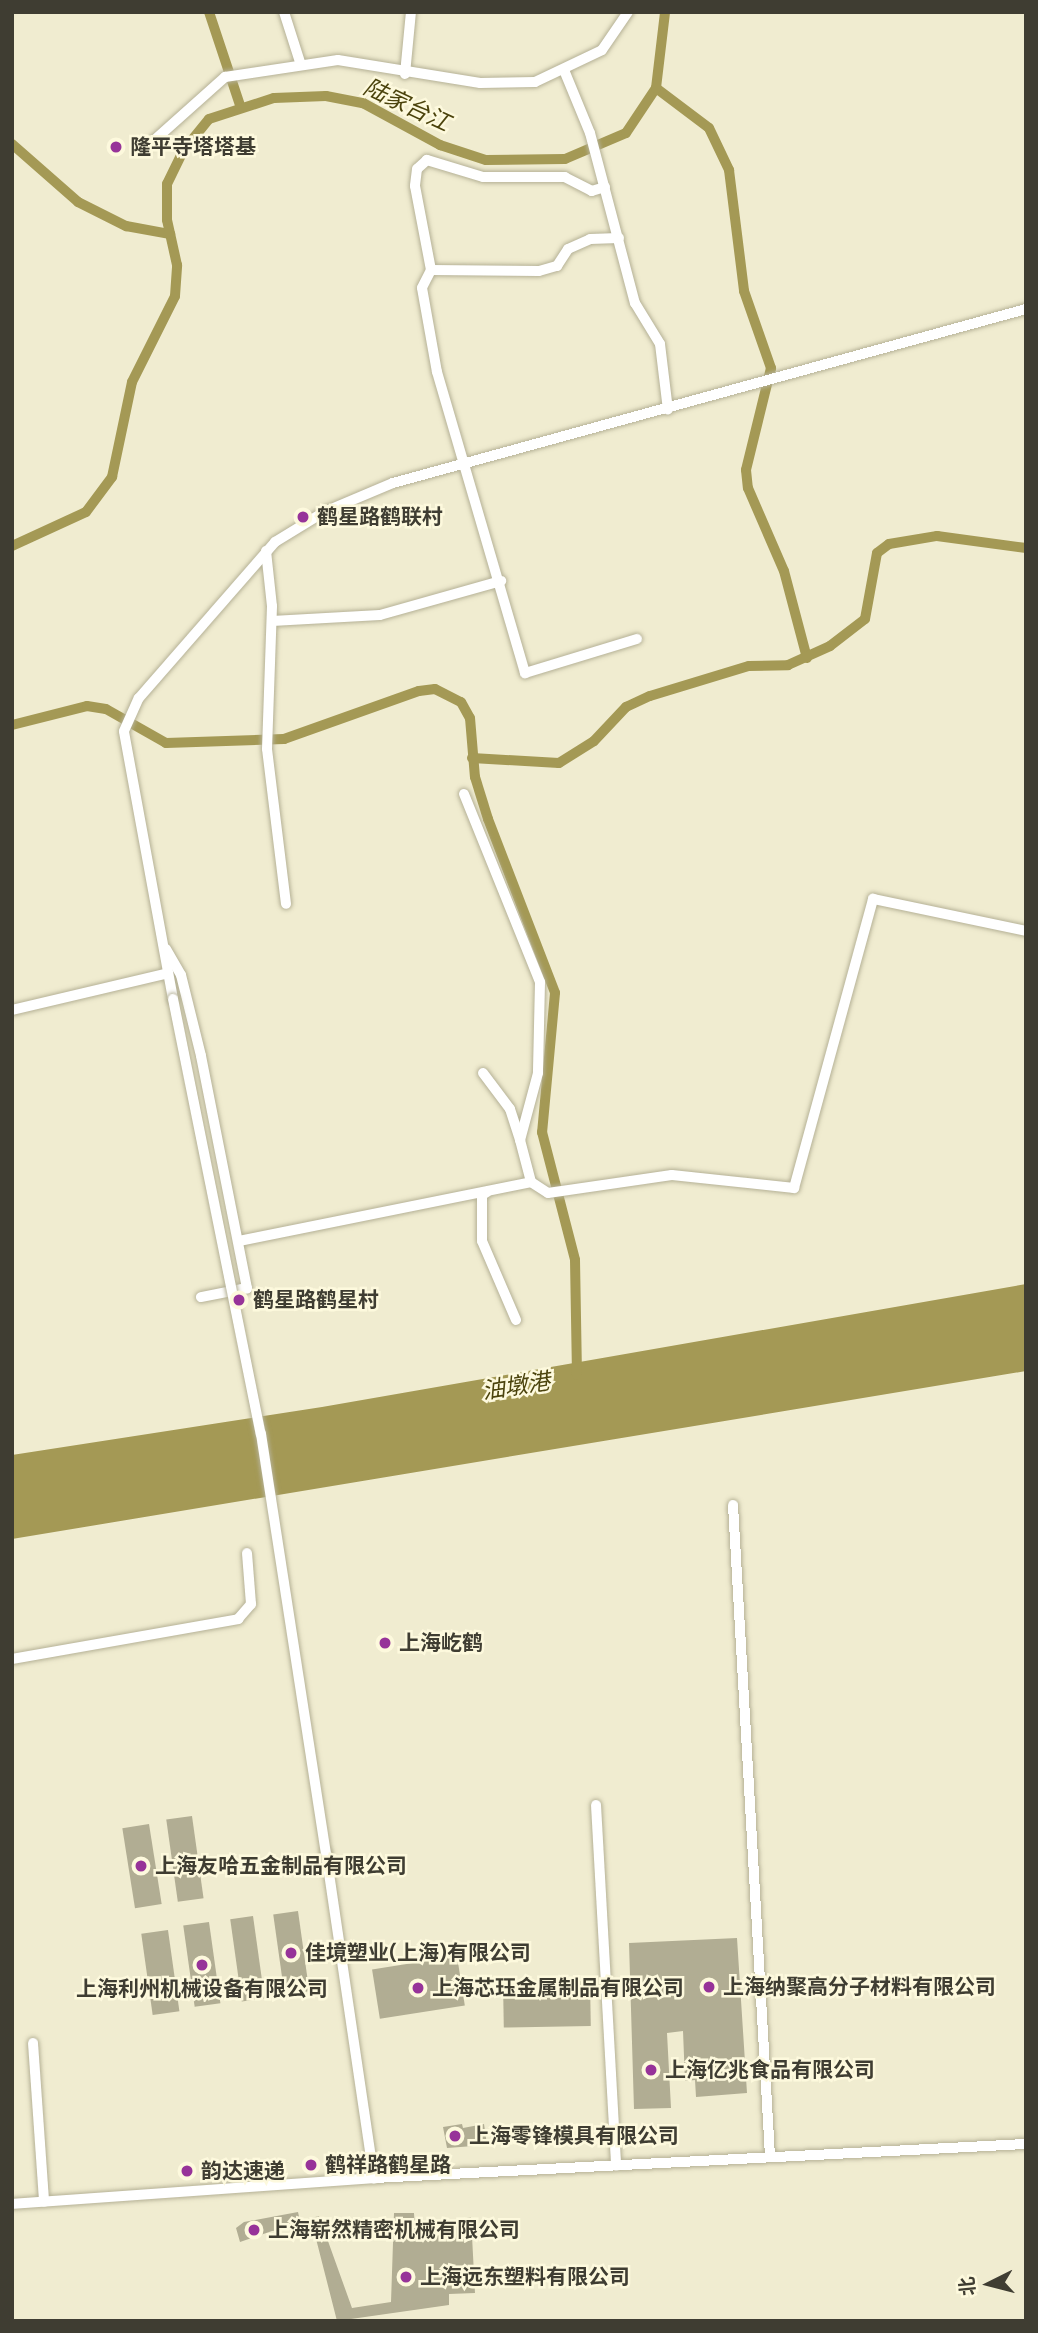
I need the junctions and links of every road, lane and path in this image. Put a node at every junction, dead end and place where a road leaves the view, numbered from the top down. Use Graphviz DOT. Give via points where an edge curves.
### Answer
graph roads {
  1 [pos="284,12"];
  2 [pos="411,12"];
  3 [pos="628,12"];
  4 [pos="300,62"];
  5 [pos="564,70"];
  6 [pos="405,74"];
  7 [pos="150,145"];
  8 [pos="605,187"];
  9 [pos="619,238"];
  10 [pos="430,270"];
  11 [pos="1026,309"];
  12 [pos="668,410"];
  13 [pos="465,463"];
  14 [pos="266,551"];
  15 [pos="501,581"];
  16 [pos="272,621"];
  17 [pos="637,639"];
  18 [pos="464,794"];
  19 [pos="286,904"];
  20 [pos="1026,931"];
  21 [pos="163,944"];
  22 [pos="168,973"];
  23 [pos="12,1010"];
  24 [pos="483,1073"];
  25 [pos="520,1140"];
  26 [pos="531,1182"];
  27 [pos="487,1192"];
  28 [pos="239,1241"];
  29 [pos="201,1297"];
  30 [pos="516,1320"];
  31 [pos="733,1505"];
  32 [pos="247,1553"];
  33 [pos="12,1659"];
  34 [pos="596,1805"];
  35 [pos="33,2043"];
  36 [pos="1026,2144"];
  37 [pos="770,2156"];
  38 [pos="616,2165"];
  39 [pos="374,2178"];
  40 [pos="44,2202"];
  41 [pos="12,2204"];
  1 -- 4 [label="street"];
  2 -- 6 [label="street"];
  3 -- 5 [label="street" via="602,50"];
  4 -- 6 [label="street" via="354,61"];
  4 -- 7 [label="street" via="230,76"];
  5 -- 6 [label="street" via="535,82 502,85"];
  5 -- 8 [label="street" via="590,133"];
  8 -- 9 [label="street"];
  8 -- 10 [label="street" via="592,191 565,177 483,177 428,160 417,169 415,186"];
  9 -- 10 [label="street" via="590,239 568,249 557,266 539,271"];
  9 -- 12 [label="street" via="635,303 660,344"];
  10 -- 13 [label="street" via="422,288 437,372"];
  11 -- 12 [label="street"];
  12 -- 13 [label="street"];
  13 -- 14 [label="street" via="370,491 304,523"];
  13 -- 15 [label="street"];
  14 -- 16 [label="street"];
  14 -- 21 [label="street" via="130,711 124,731"];
  15 -- 16 [label="street" via="380,615"];
  15 -- 17 [label="street" via="525,673"];
  16 -- 19 [label="street" via="266,729"];
  18 -- 25 [label="street" via="540,982 538,1073"];
  20 -- 26 [label="street" via="873,899 794,1188 672,1175 548,1193"];
  21 -- 22 [label="street"];
  21 -- 28 [label="street" via="181,975"];
  22 -- 23 [label="street"];
  22 -- 39 [label="street, bridge" via="261,1434"];
  24 -- 25 [label="street" via="510,1109"];
  25 -- 26 [label="street"];
  26 -- 27 [label="street"];
  27 -- 28 [label="street"];
  27 -- 30 [label="street" via="482,1195 482,1241"];
  28 -- 29 [label="street" via="247,1288"];
  31 -- 37 [label="street"];
  32 -- 33 [label="street" via="251,1604 238,1619"];
  34 -- 38 [label="street"];
  35 -- 40 [label="street"];
  36 -- 37 [label="street"];
  37 -- 38 [label="street"];
  38 -- 39 [label="street"];
  39 -- 40 [label="street"];
  40 -- 41 [label="street"];
}
